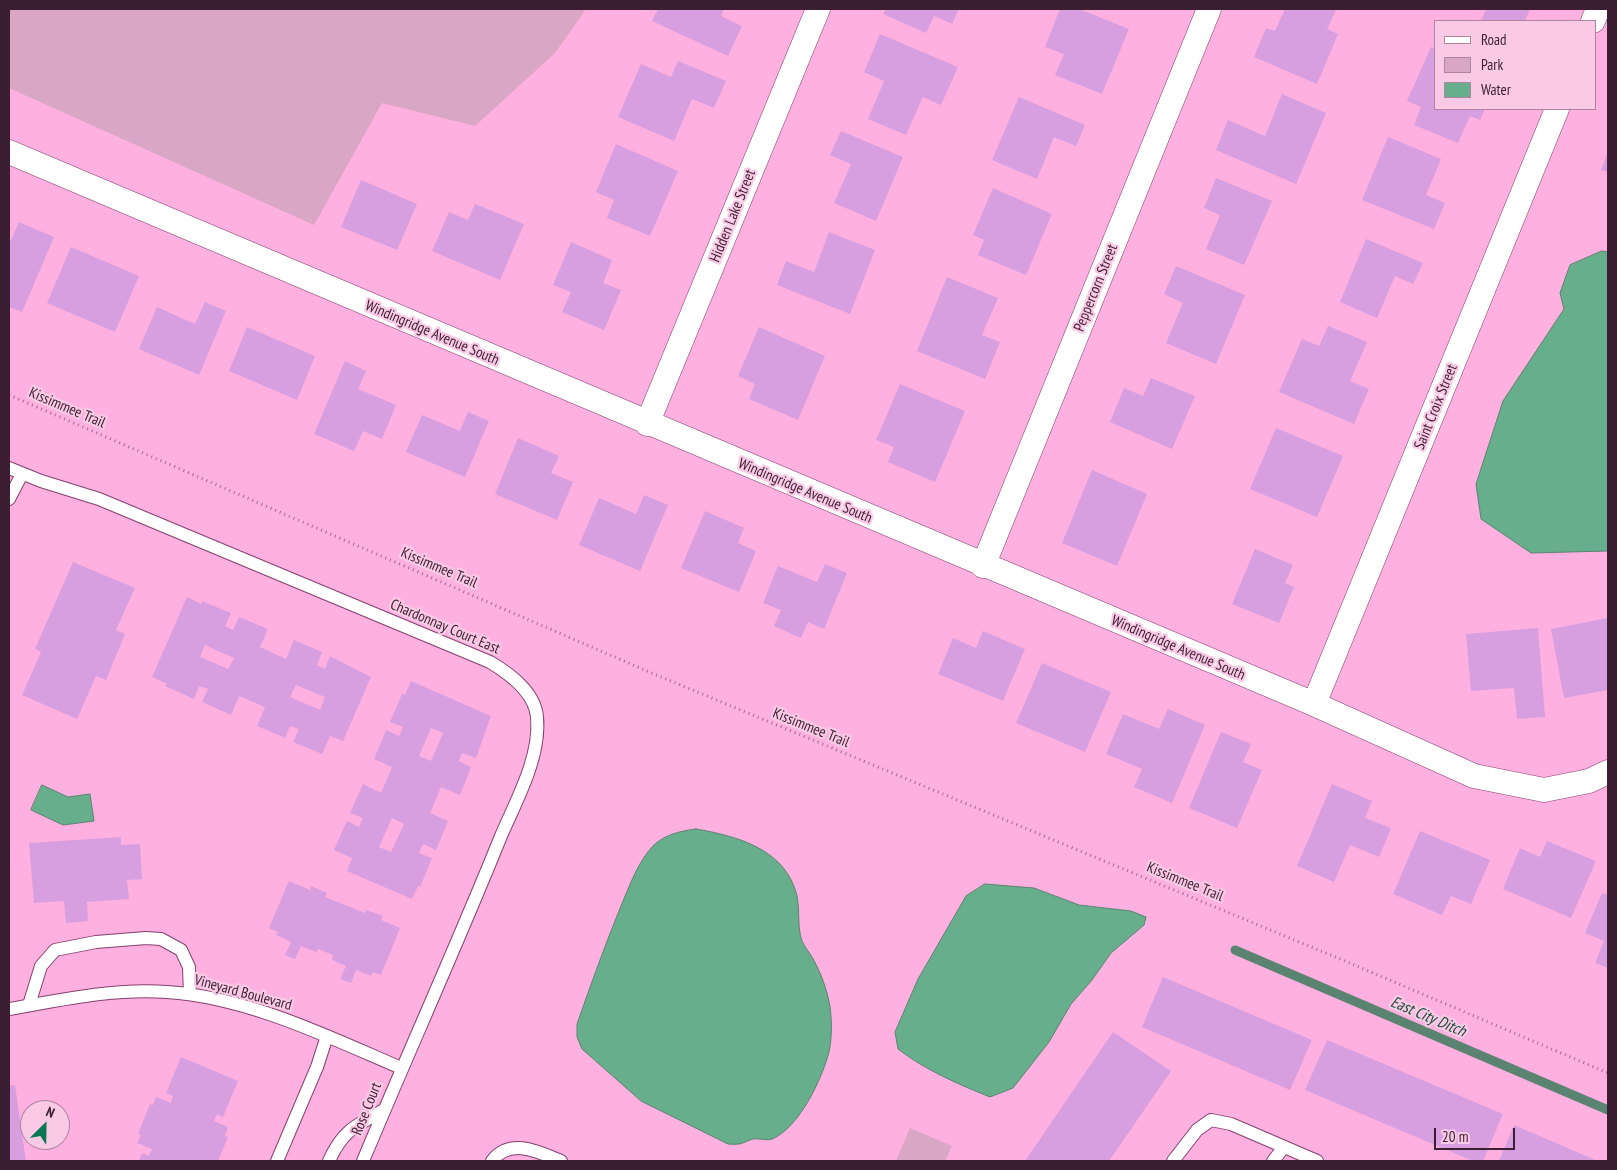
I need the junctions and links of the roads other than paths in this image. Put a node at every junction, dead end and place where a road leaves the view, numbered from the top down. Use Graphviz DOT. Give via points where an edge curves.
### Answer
graph roads {
  1 [pos="818,9"];
  2 [pos="1209,9"];
  3 [pos="1558,110"];
  4 [pos="9,152"];
  5 [pos="648,424"];
  6 [pos="9,468"];
  7 [pos="22,474"];
  8 [pos="9,499"];
  9 [pos="983,566"];
  10 [pos="1314,704"];
  11 [pos="1608,772"];
  12 [pos="190,994"];
  13 [pos="29,1005"];
  14 [pos="9,1009"];
  15 [pos="327,1036"];
  16 [pos="401,1068"];
  17 [pos="384,1110"];
  18 [pos="1284,1147"];
  19 [pos="277,1161"];
  20 [pos="329,1161"];
  21 [pos="363,1161"];
  22 [pos="492,1161"];
  23 [pos="561,1161"];
  24 [pos="1173,1161"];
  25 [pos="1273,1161"];
  26 [pos="1317,1161"];
  1 -- 5 [label="street, Hidden Lake Street"];
  2 -- 9 [label="street, Peppercorn Street"];
  3 -- 10 [label="street, Saint Croix Street"];
  4 -- 5 [label="street, Windingridge Avenue South"];
  5 -- 9 [label="street, Windingridge Avenue South"];
  6 -- 7 [label="lane, Chardonnay Court East"];
  7 -- 8 [label="lane"];
  7 -- 16 [label="lane, Chardonnay Court East" via="99,498 490,662 528,693 537,716 536,743 531,761 478,893"];
  9 -- 10 [label="street, Windingridge Avenue South"];
  10 -- 11 [label="street, Windingridge Avenue South" via="1474,776 1544,790 1589,781"];
  12 -- 13 [label="lane, Vineyard Boulevard" via="126,991"];
  12 -- 13 [label="lane" via="189,968 181,950 160,939 130,938 55,950 41,966"];
  12 -- 15 [label="lane, Vineyard Boulevard" via="266,1014"];
  13 -- 14 [label="lane, Vineyard Boulevard"];
  15 -- 16 [label="lane, Vineyard Boulevard"];
  15 -- 19 [label="lane"];
  16 -- 17 [label="lane, Rose Court"];
  17 -- 20 [label="lane" via="347,1132"];
  17 -- 21 [label="lane, Rose Court"];
  18 -- 24 [label="lane" via="1231,1124 1211,1120 1203,1124"];
  18 -- 25 [label="lane"];
  18 -- 26 [label="lane"];
  22 -- 23 [label="lane" via="501,1152 522,1147"];
}
